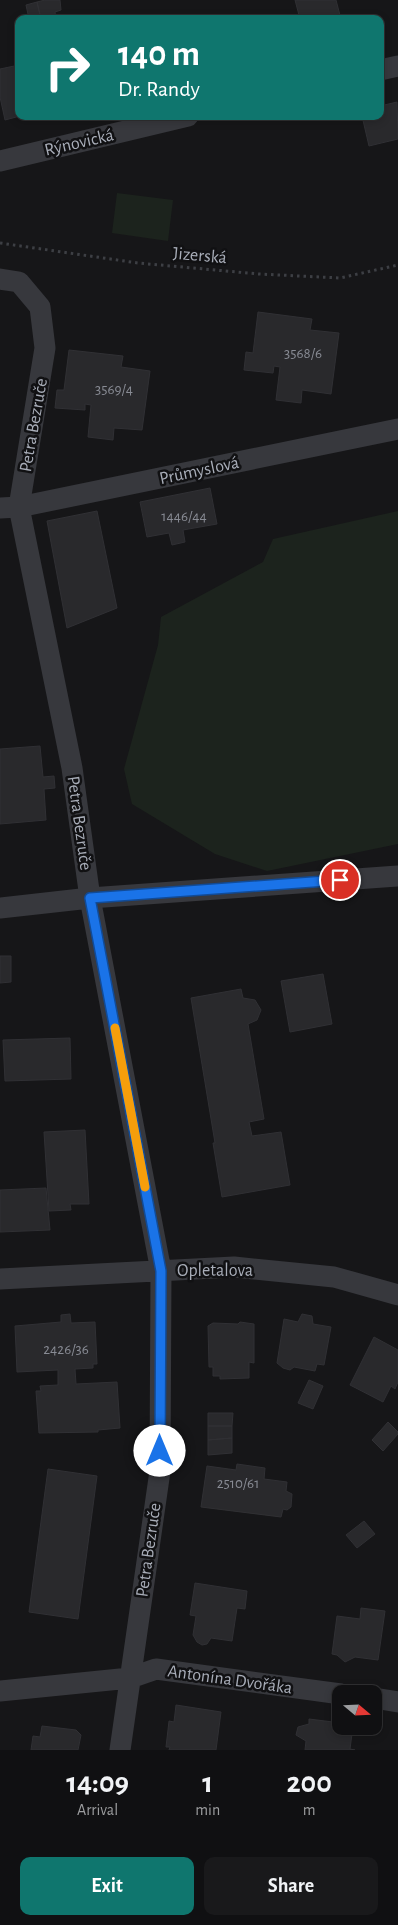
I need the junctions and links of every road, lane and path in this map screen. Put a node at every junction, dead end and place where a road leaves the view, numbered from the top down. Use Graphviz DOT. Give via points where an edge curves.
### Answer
graph roads {
  1 [pos="398,66"];
  2 [pos="384,69"];
  3 [pos="171,120"];
  4 [pos="0,161"];
  5 [pos="0,243"];
  6 [pos="398,265"];
  7 [pos="0,279"];
  8 [pos="398,429"];
  9 [pos="9,508"];
  10 [pos="398,876"];
  11 [pos="90,898"];
  12 [pos="0,908"];
  13 [pos="161,1271"];
  14 [pos="0,1279"];
  15 [pos="398,1295"];
  16 [pos="130,1678"];
  17 [pos="0,1691"];
  18 [pos="332,1693"];
  19 [pos="382,1699"];
  20 [pos="398,1702"];
  21 [pos="120,1750"];
  1 -- 2 [label="street"];
  3 -- 4 [label="street, Rýnovická"];
  5 -- 6 [label="path, Jizerská" via="138,263 259,274 340,278"];
  7 -- 9 [label="street, Petra Bezruče" via="19,282 40,307 46,348"];
  8 -- 9 [label="street, Průmyslová"];
  9 -- 11 [label="street, Petra Bezruče" via="72,768"];
  10 -- 11 [label="street"];
  11 -- 12 [label="street"];
  11 -- 13 [label="street, Petra Bezruče"];
  13 -- 14 [label="street, Opletalova"];
  13 -- 15 [label="street, Opletalova" via="234,1267 334,1277"];
  13 -- 16 [label="street, Petra Bezruče" via="160,1471"];
  16 -- 17 [label="street, Antonína Dvořáka"];
  16 -- 18 [label="street, Antonína Dvořáka" via="156,1669"];
  16 -- 21 [label="street, Petra Bezruče"];
  19 -- 20 [label="street"];
}
